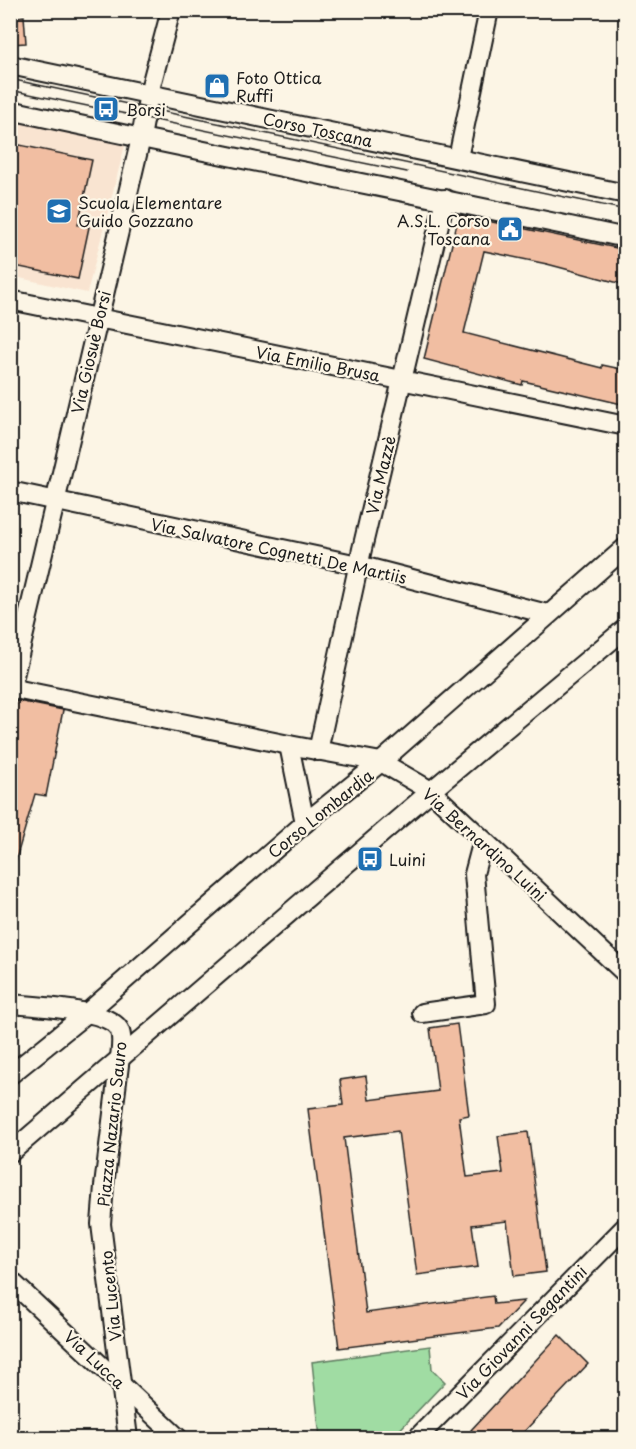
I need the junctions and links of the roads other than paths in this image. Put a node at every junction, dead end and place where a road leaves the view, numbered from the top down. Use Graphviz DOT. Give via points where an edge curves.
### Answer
graph roads {
  1 [pos="171,10"];
  2 [pos="489,10"];
  3 [pos="10,64"];
  4 [pos="149,93"];
  5 [pos="10,110"];
  6 [pos="141,138"];
  7 [pos="458,158"];
  8 [pos="626,194"];
  9 [pos="445,199"];
  10 [pos="626,238"];
  11 [pos="10,300"];
  12 [pos="98,320"];
  13 [pos="403,379"];
  14 [pos="626,426"];
  15 [pos="10,491"];
  16 [pos="55,501"];
  17 [pos="626,546"];
  18 [pos="358,566"];
  19 [pos="547,614"];
  20 [pos="626,628"];
  21 [pos="11,690"];
  22 [pos="289,745"];
  23 [pos="318,751"];
  24 [pos="381,762"];
  25 [pos="431,791"];
  26 [pos="305,823"];
  27 [pos="483,840"];
  28 [pos="626,974"];
  29 [pos="10,1004"];
  30 [pos="87,1013"];
  31 [pos="422,1013"];
  32 [pos="120,1057"];
  33 [pos="10,1075"];
  34 [pos="10,1153"];
  35 [pos="101,1224"];
  36 [pos="626,1226"];
  37 [pos="10,1280"];
  38 [pos="10,1295"];
  39 [pos="31,1301"];
  40 [pos="120,1382"];
  41 [pos="128,1438"];
  42 [pos="178,1438"];
  43 [pos="417,1438"];
  1 -- 4 [label="street, Via Giosuè Borsi"];
  2 -- 7 [label="street"];
  3 -- 4 [label="street, Corso Toscana"];
  4 -- 6 [label="street, Via Giosuè Borsi"];
  4 -- 7 [label="street, Corso Toscana"];
  5 -- 6 [label="street"];
  6 -- 9 [label="street"];
  6 -- 12 [label="street, Via Giosuè Borsi"];
  7 -- 8 [label="street, Corso Toscana"];
  9 -- 10 [label="street"];
  9 -- 13 [label="street, Via Mazzè"];
  11 -- 12 [label="street, Via Emilio Brusa"];
  12 -- 13 [label="street, Via Emilio Brusa"];
  12 -- 16 [label="street, Via Giosuè Borsi"];
  13 -- 14 [label="street, Via Emilio Brusa"];
  13 -- 18 [label="street, Via Mazzè"];
  15 -- 16 [label="street, Via Salvatore Cognetti De Martiis"];
  16 -- 18 [label="street, Via Salvatore Cognetti De Martiis"];
  16 -- 21 [label="street, Via Giosuè Borsi"];
  17 -- 19 [label="street, Corso Lombardia"];
  18 -- 19 [label="street, Via Salvatore Cognetti De Martiis"];
  18 -- 23 [label="street, Via Mazzè"];
  19 -- 24 [label="street, Corso Lombardia"];
  20 -- 25 [label="street"];
  21 -- 22 [label="street, Via Bernardino Luini"];
  22 -- 23 [label="street, Via Bernardino Luini"];
  22 -- 26 [label="street"];
  23 -- 24 [label="street, Via Bernardino Luini"];
  24 -- 25 [label="street, Via Bernardino Luini"];
  24 -- 26 [label="street, Corso Lombardia"];
  25 -- 27 [label="street, Via Bernardino Luini"];
  25 -- 32 [label="street"];
  26 -- 30 [label="street, Corso Lombardia"];
  27 -- 28 [label="street, Via Bernardino Luini"];
  27 -- 31 [label="street" via="474,874 486,1004"];
  29 -- 30 [label="street, Piazza Nazario Sauro"];
  30 -- 32 [label="street, Piazza Nazario Sauro" via="112,1021 119,1029"];
  30 -- 33 [label="street, Corso Lombardia"];
  32 -- 34 [label="street"];
  32 -- 35 [label="street, Piazza Nazario Sauro"];
  35 -- 40 [label="street, Via Lucento"];
  36 -- 43 [label="street, Via Giovanni Segantini"];
  37 -- 39 [label="street, Via Lucca"];
  38 -- 39 [label="street"];
  39 -- 40 [label="street, Via Lucca"];
  40 -- 41 [label="street, Via Lucento"];
  40 -- 42 [label="street, Via Lucca"];
}
